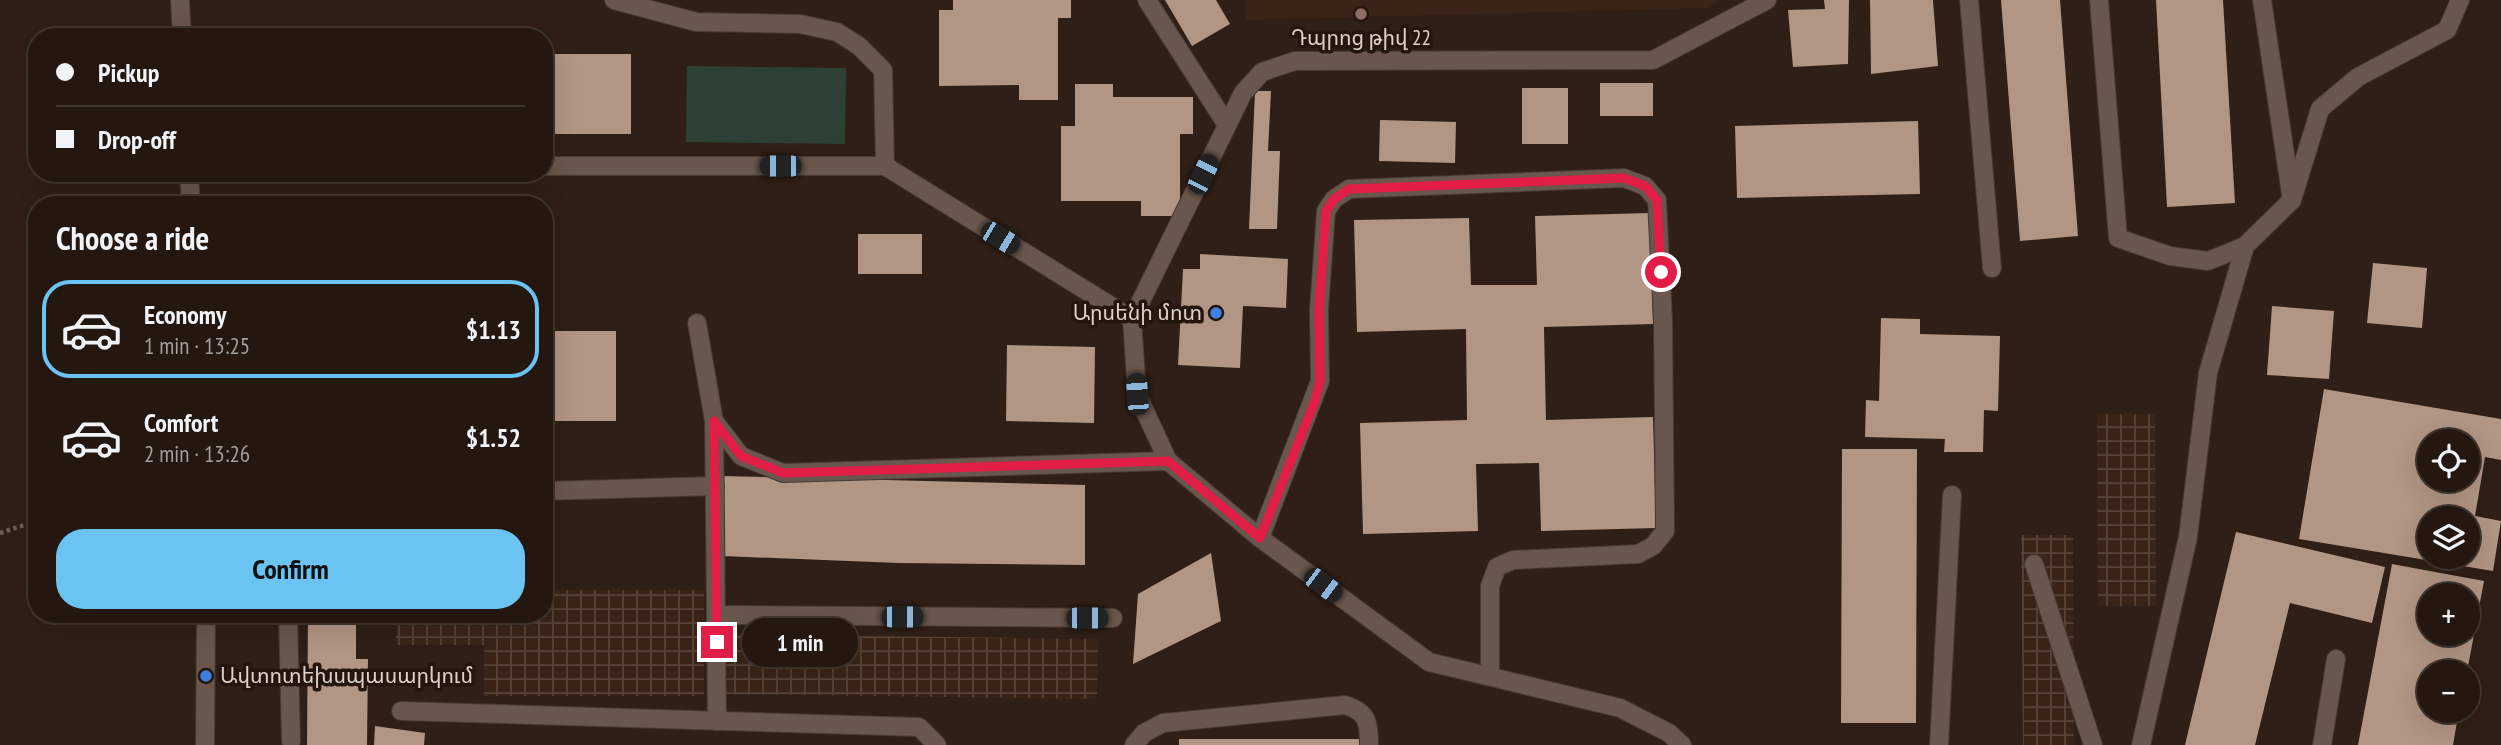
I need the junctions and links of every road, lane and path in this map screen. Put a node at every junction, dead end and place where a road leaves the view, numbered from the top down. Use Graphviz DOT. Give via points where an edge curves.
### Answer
graph roads {
  1 [pos="180,0"];
  2 [pos="614,0"];
  3 [pos="1147,0"];
  4 [pos="1767,0"];
  5 [pos="1969,0"];
  6 [pos="2098,0"];
  7 [pos="2262,0"];
  8 [pos="2459,0"];
  9 [pos="182,28"];
  10 [pos="1227,125"];
  11 [pos="553,166"];
  12 [pos="885,166"];
  13 [pos="2292,200"];
  14 [pos="2245,246"];
  15 [pos="1992,268"];
  16 [pos="1132,319"];
  17 [pos="697,323"];
  18 [pos="714,421"];
  19 [pos="1168,461"];
  20 [pos="715,486"];
  21 [pos="553,491"];
  22 [pos="1952,495"];
  23 [pos="28,524"];
  24 [pos="0,533"];
  25 [pos="1260,538"];
  26 [pos="2035,564"];
  27 [pos="716,615"];
  28 [pos="1113,618"];
  29 [pos="206,623"];
  30 [pos="288,623"];
  31 [pos="2336,659"];
  32 [pos="1490,676"];
  33 [pos="401,712"];
  34 [pos="718,721"];
  35 [pos="290,741"];
  36 [pos="205,745"];
  37 [pos="937,745"];
  38 [pos="1134,745"];
  39 [pos="1369,745"];
  40 [pos="1682,745"];
  41 [pos="1939,745"];
  42 [pos="2093,745"];
  43 [pos="2141,745"];
  44 [pos="2322,745"];
  1 -- 9 [label="street"];
  2 -- 12 [label="street" via="696,22 800,24 837,32 883,70"];
  3 -- 10 [label="street"];
  4 -- 10 [label="street" via="1653,60 1295,61 1262,72 1243,93"];
  5 -- 15 [label="street"];
  6 -- 14 [label="street" via="2118,238 2170,256 2208,261"];
  7 -- 13 [label="street"];
  8 -- 13 [label="street" via="2447,30 2358,77 2320,109"];
  10 -- 16 [label="street"];
  11 -- 12 [label="street"];
  12 -- 16 [label="street"];
  13 -- 14 [label="street"];
  14 -- 43 [label="street" via="2208,373 2188,537"];
  16 -- 19 [label="street" via="1137,394"];
  17 -- 18 [label="street"];
  18 -- 19 [label="street" via="741,456 783,473"];
  18 -- 20 [label="street"];
  19 -- 25 [label="street"];
  20 -- 21 [label="street"];
  20 -- 27 [label="street"];
  22 -- 41 [label="street"];
  23 -- 24 [label="path"];
  25 -- 32 [label="street" via="1429,662"];
  25 -- 32 [label="street" via="1320,381 1319,310 1326,211 1334,199 1349,189 1624,178 1645,186 1657,200 1665,531 1654,546 1638,554 1513,560 1497,567 1490,586"];
  26 -- 42 [label="street"];
  27 -- 28 [label="street"];
  27 -- 34 [label="street"];
  29 -- 36 [label="street"];
  30 -- 35 [label="street"];
  31 -- 44 [label="street"];
  32 -- 40 [label="street" via="1620,708 1669,733"];
  33 -- 34 [label="street"];
  34 -- 37 [label="street" via="919,727"];
  38 -- 39 [label="street" via="1144,733 1163,723 1345,705 1360,710 1369,721"];
}
